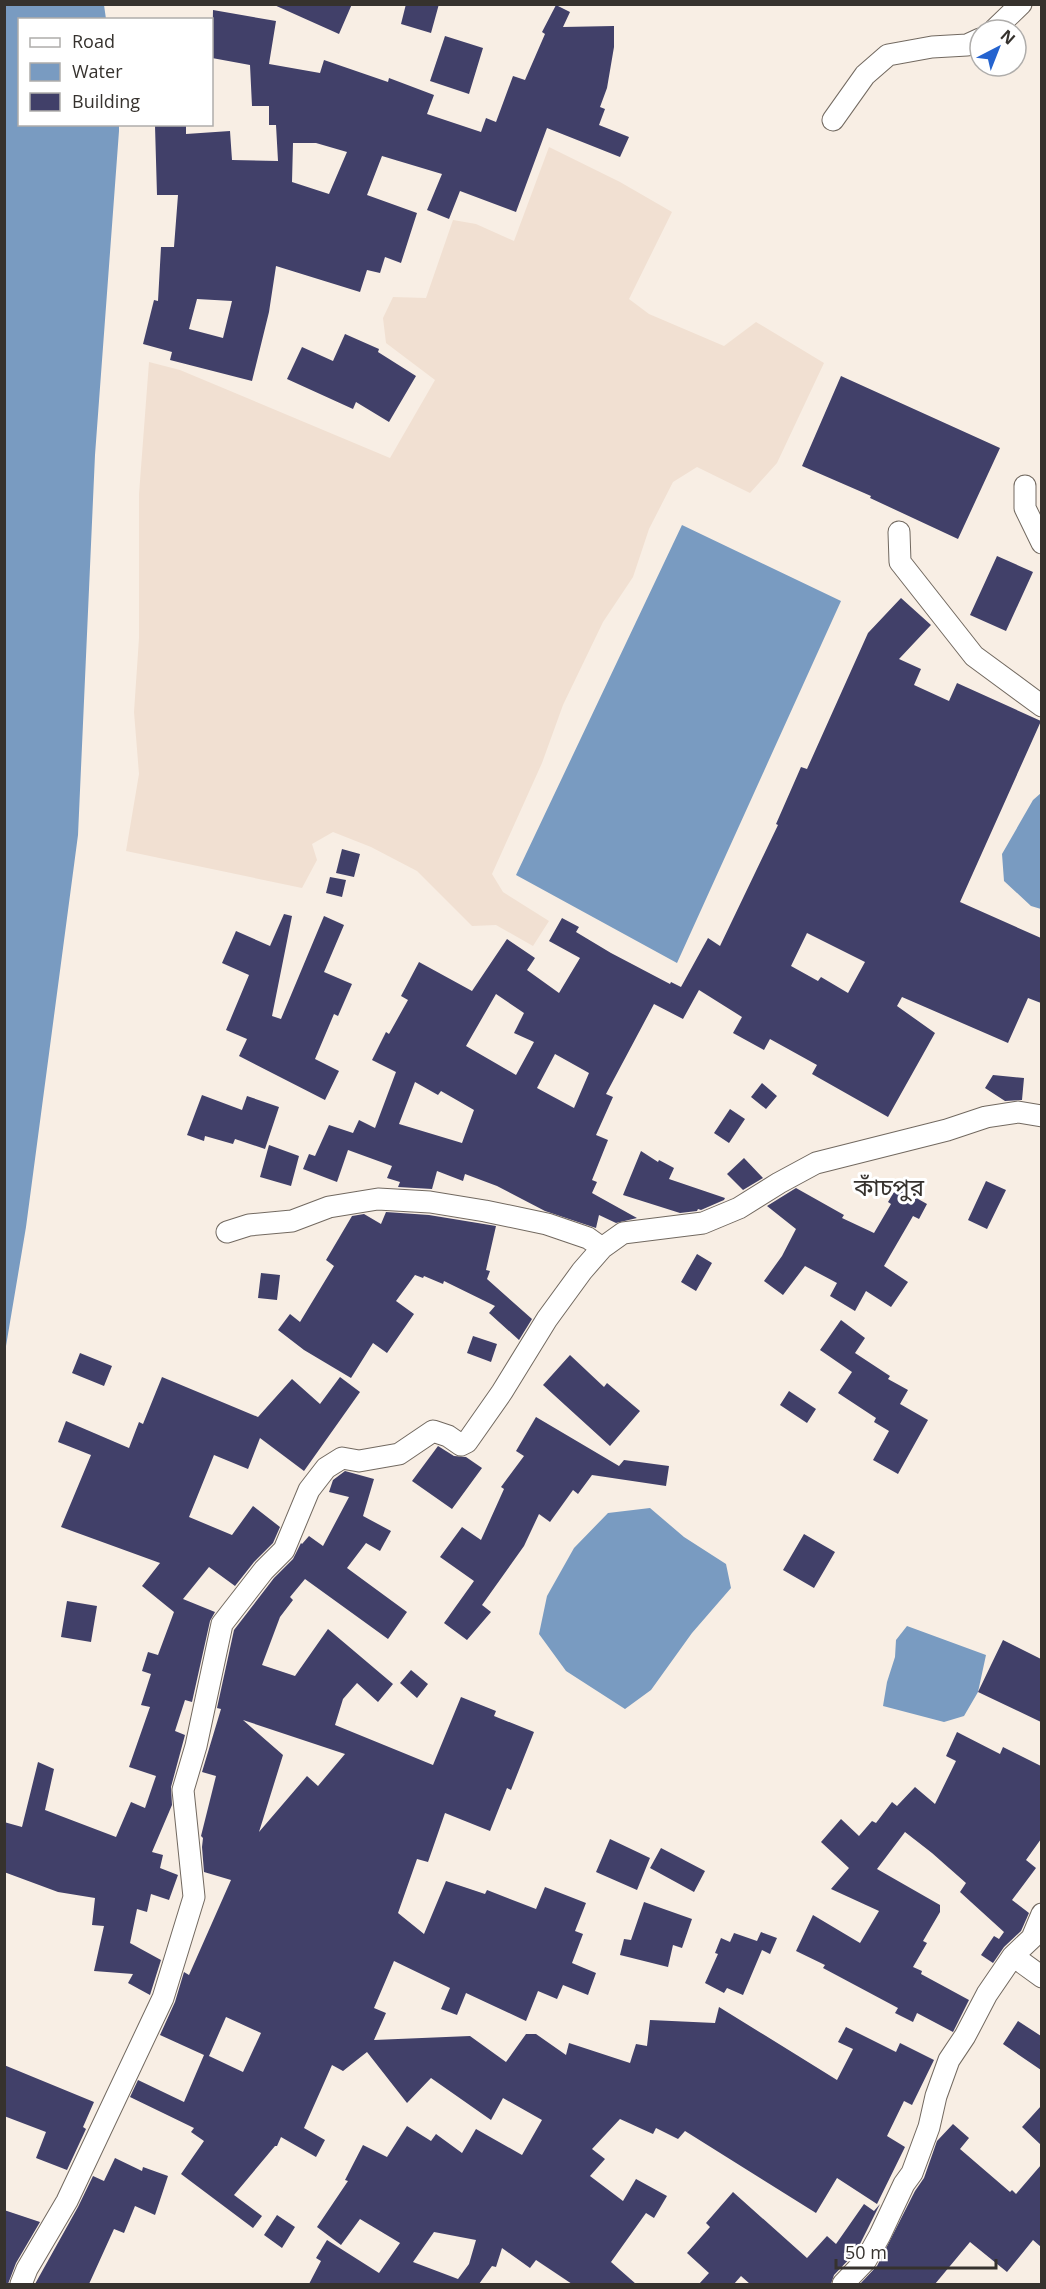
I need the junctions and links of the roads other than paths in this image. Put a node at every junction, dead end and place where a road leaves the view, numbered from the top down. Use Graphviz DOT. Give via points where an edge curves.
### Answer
graph roads {
  1 [pos="1021,4"];
  2 [pos="1006,18"];
  3 [pos="968,45"];
  4 [pos="833,120"];
  5 [pos="1025,486"];
  6 [pos="899,532"];
  7 [pos="1041,543"];
  8 [pos="1041,706"];
  9 [pos="1041,1116"];
  10 [pos="227,1232"];
  11 [pos="602,1248"];
  12 [pos="1041,1914"];
  13 [pos="1013,1956"];
  14 [pos="1041,1977"];
  15 [pos="21,2284"];
  16 [pos="843,2284"];
  1 -- 2 [label="street"];
  3 -- 4 [label="street" via="888,55 865,75"];
  5 -- 7 [label="street" via="1025,508"];
  6 -- 8 [label="street" via="900,562 974,656"];
  9 -- 11 [label="street" via="1018,1112 986,1117 947,1131 816,1163 739,1208 704,1223 623,1233"];
  10 -- 11 [label="street" via="249,1225 292,1221 329,1207 378,1199 430,1202 547,1224 588,1238"];
  11 -- 15 [label="street" via="554,1310 468,1442 461,1445 433,1431 399,1454 359,1461 342,1458 326,1468 309,1490 284,1550 222,1624 183,1790 194,1897 163,1998 67,2201"];
  12 -- 13 [label="street" via="1032,1938"];
  13 -- 14 [label="street"];
  13 -- 16 [label="street" via="949,2060 920,2155 880,2235 866,2260"];
}
